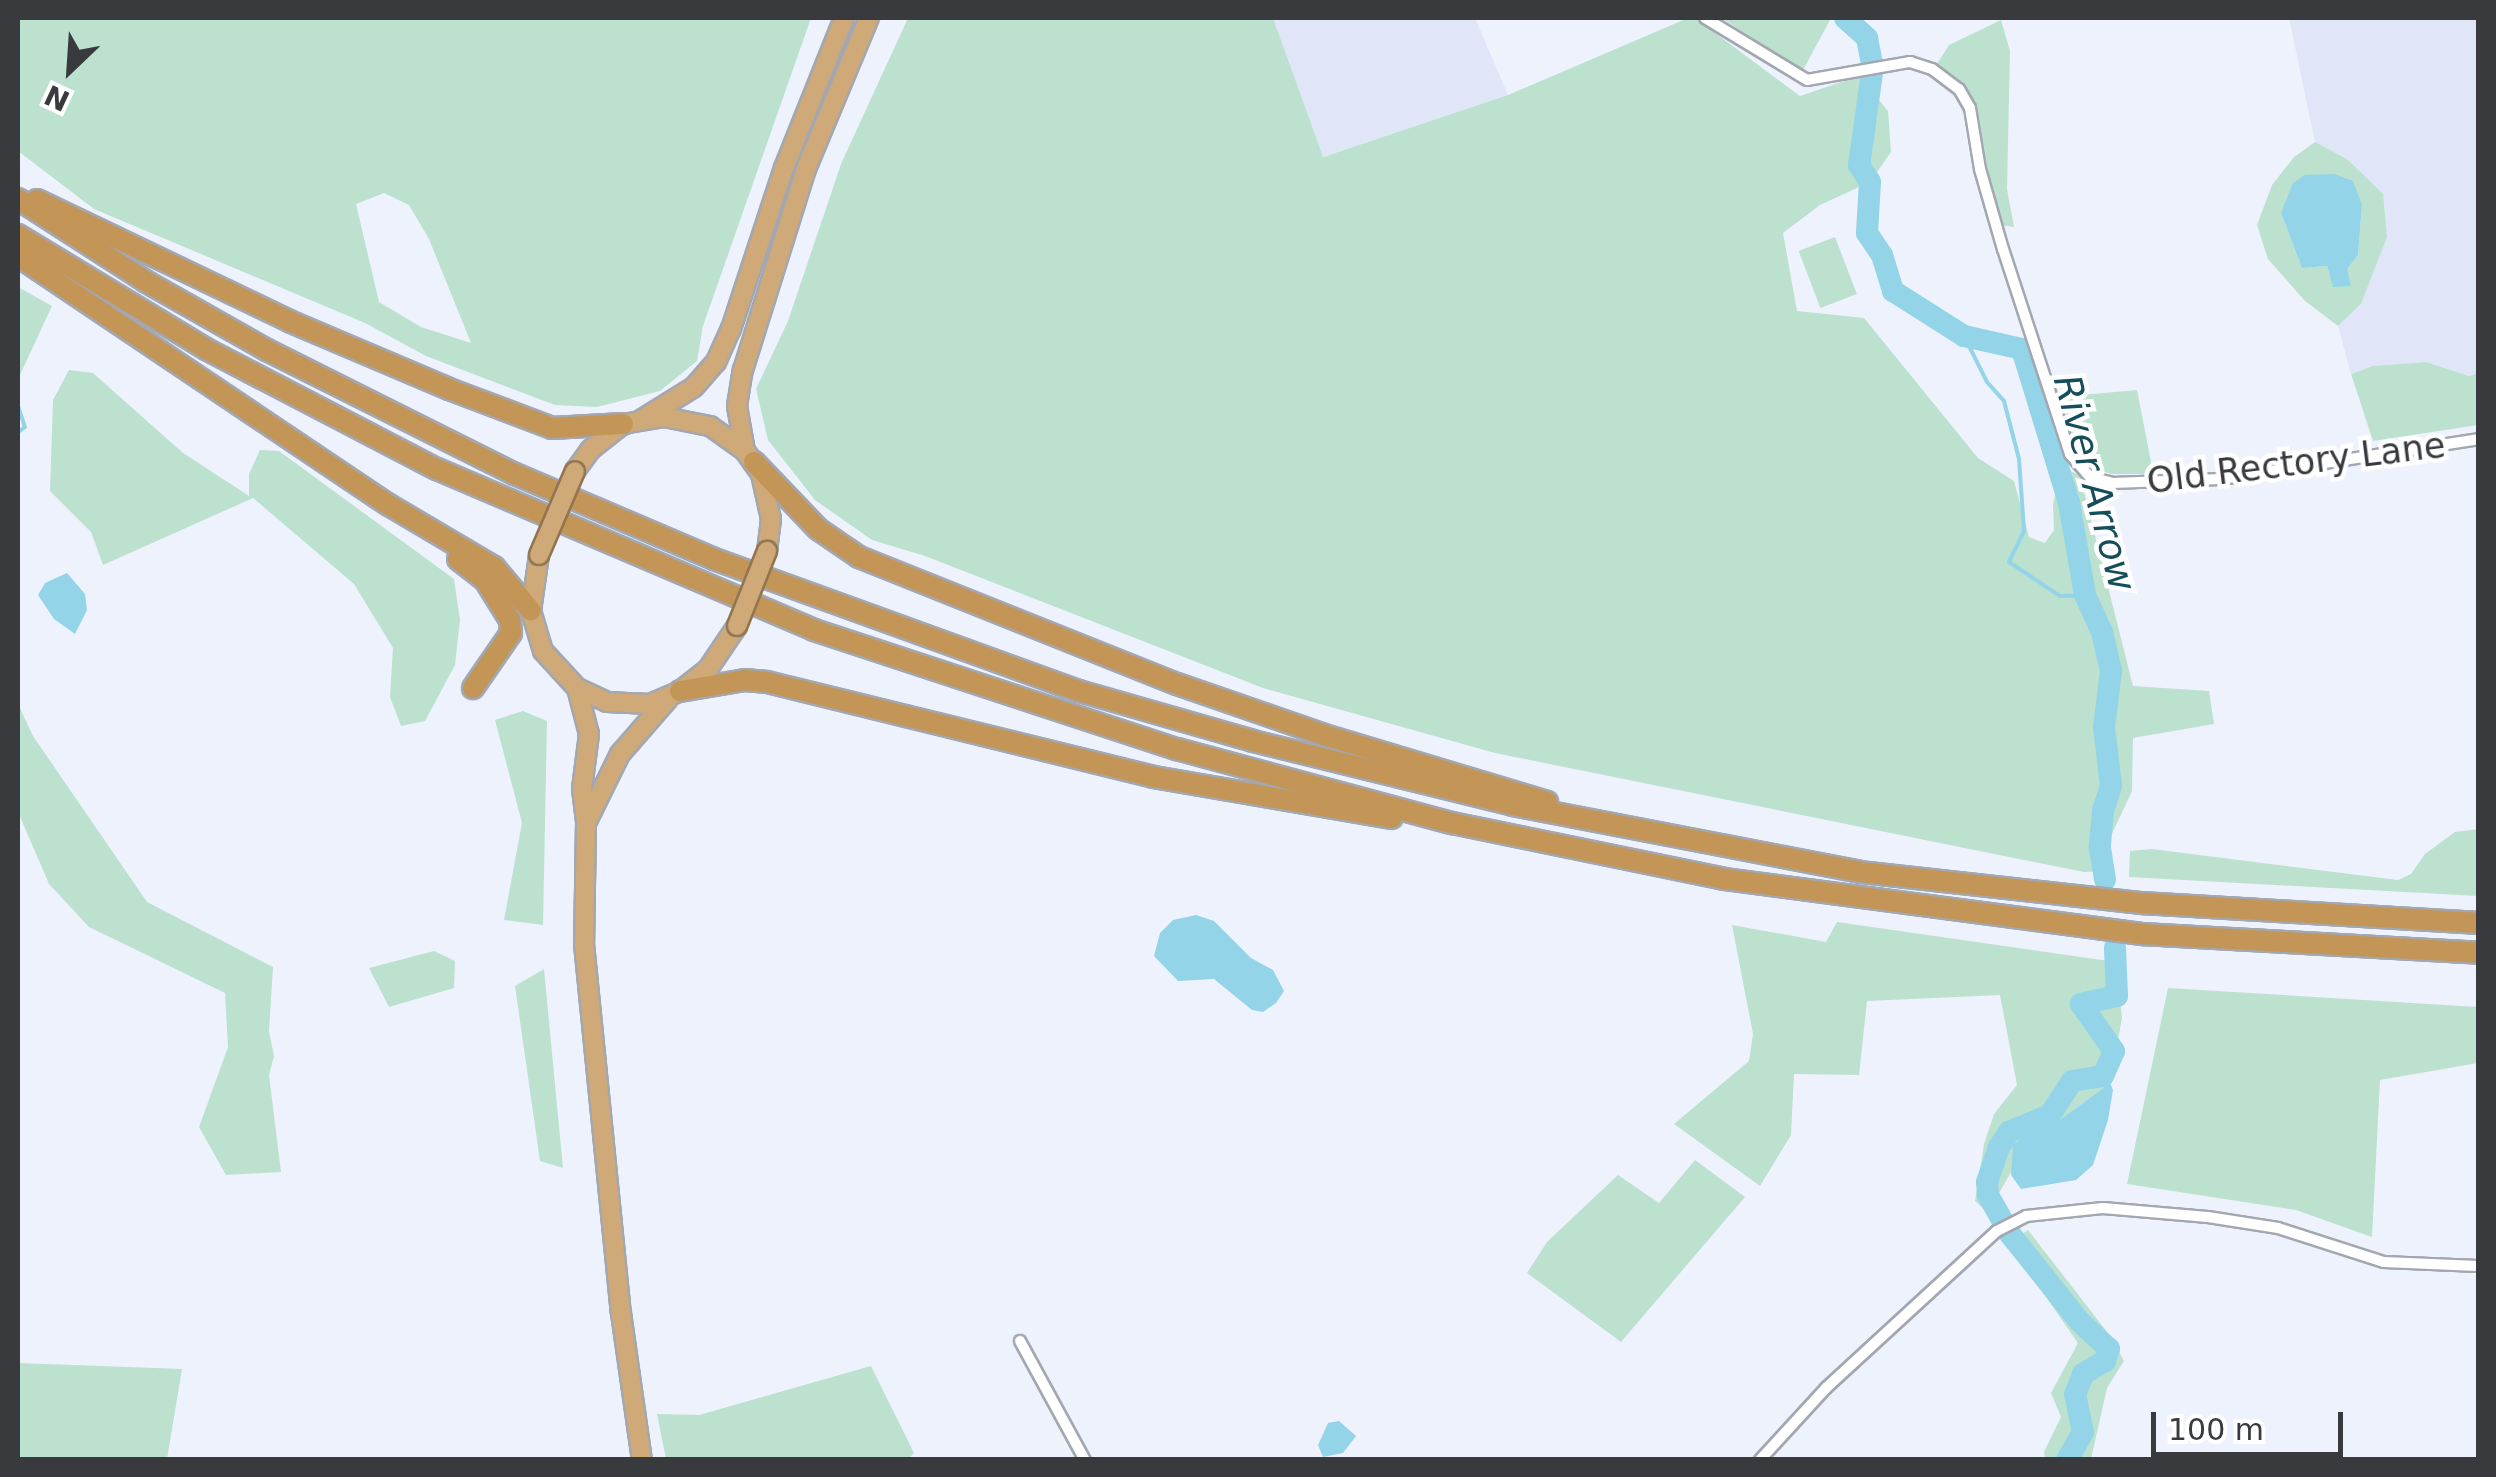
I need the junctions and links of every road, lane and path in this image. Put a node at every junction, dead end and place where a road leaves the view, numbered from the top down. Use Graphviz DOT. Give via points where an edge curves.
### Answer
graph roads {
  1 [pos="844,18"];
  2 [pos="869,18"];
  3 [pos="1705,18"];
  4 [pos="18,191"];
  5 [pos="18,199"];
  6 [pos="18,235"];
  7 [pos="18,256"];
  8 [pos="632,422"];
  9 [pos="2478,439"];
  10 [pos="749,456"];
  11 [pos="389,506"];
  12 [pos="531,611"];
  13 [pos="473,688"];
  14 [pos="576,688"];
  15 [pos="676,693"];
  16 [pos="586,823"];
  17 [pos="1452,823"];
  18 [pos="1619,828"];
  19 [pos="2478,923"];
  20 [pos="2478,953"];
  21 [pos="2478,1266"];
  22 [pos="1020,1341"];
  23 [pos="642,1460"];
  24 [pos="1084,1460"];
  25 [pos="1760,1460"];
  1 -- 8 [label="highway" via="716,362 694,387"];
  2 -- 10 [label="highway" via="806,169 753,336 737,406"];
  3 -- 9 [label="street, Old Rectory Lane" via="1806,80 1898,62 1932,70 1959,89 2070,454 2090,477 2112,483 2221,479"];
  4 -- 8 [label="highway" via="288,321 552,428"];
  5 -- 18 [label="highway" via="284,358 515,474 714,558 1079,691 1252,741"];
  6 -- 17 [label="highway" via="206,349 420,461 652,564 980,688"];
  7 -- 11 [label="highway"];
  8 -- 10 [label="highway" via="684,418 710,426"];
  8 -- 12 [label="highway, bridge" via="590,450 575,472 539,556"];
  10 -- 15 [label="highway, bridge" via="769,504 767,550 738,626 708,669"];
  10 -- 18 [label="highway" via="818,529 875,564 1195,690"];
  11 -- 12 [label="highway" via="494,567"];
  11 -- 13 [label="highway" via="486,580 503,603 512,633"];
  12 -- 14 [label="highway" via="544,651"];
  14 -- 15 [label="highway" via="626,706"];
  14 -- 16 [label="highway" via="589,734 582,790"];
  15 -- 16 [label="highway" via="620,754"];
  15 -- 17 [label="highway" via="766,682 1154,778 1367,816"];
  16 -- 23 [label="highway" via="586,964 620,1313"];
  17 -- 20 [label="highway" via="1724,879 2076,927"];
  18 -- 19 [label="highway" via="1860,872 2077,897"];
  21 -- 25 [label="street" via="2384,1262 2278,1228 2181,1214 2077,1209 2013,1221 1826,1388"];
  22 -- 24 [label="street"];
}
